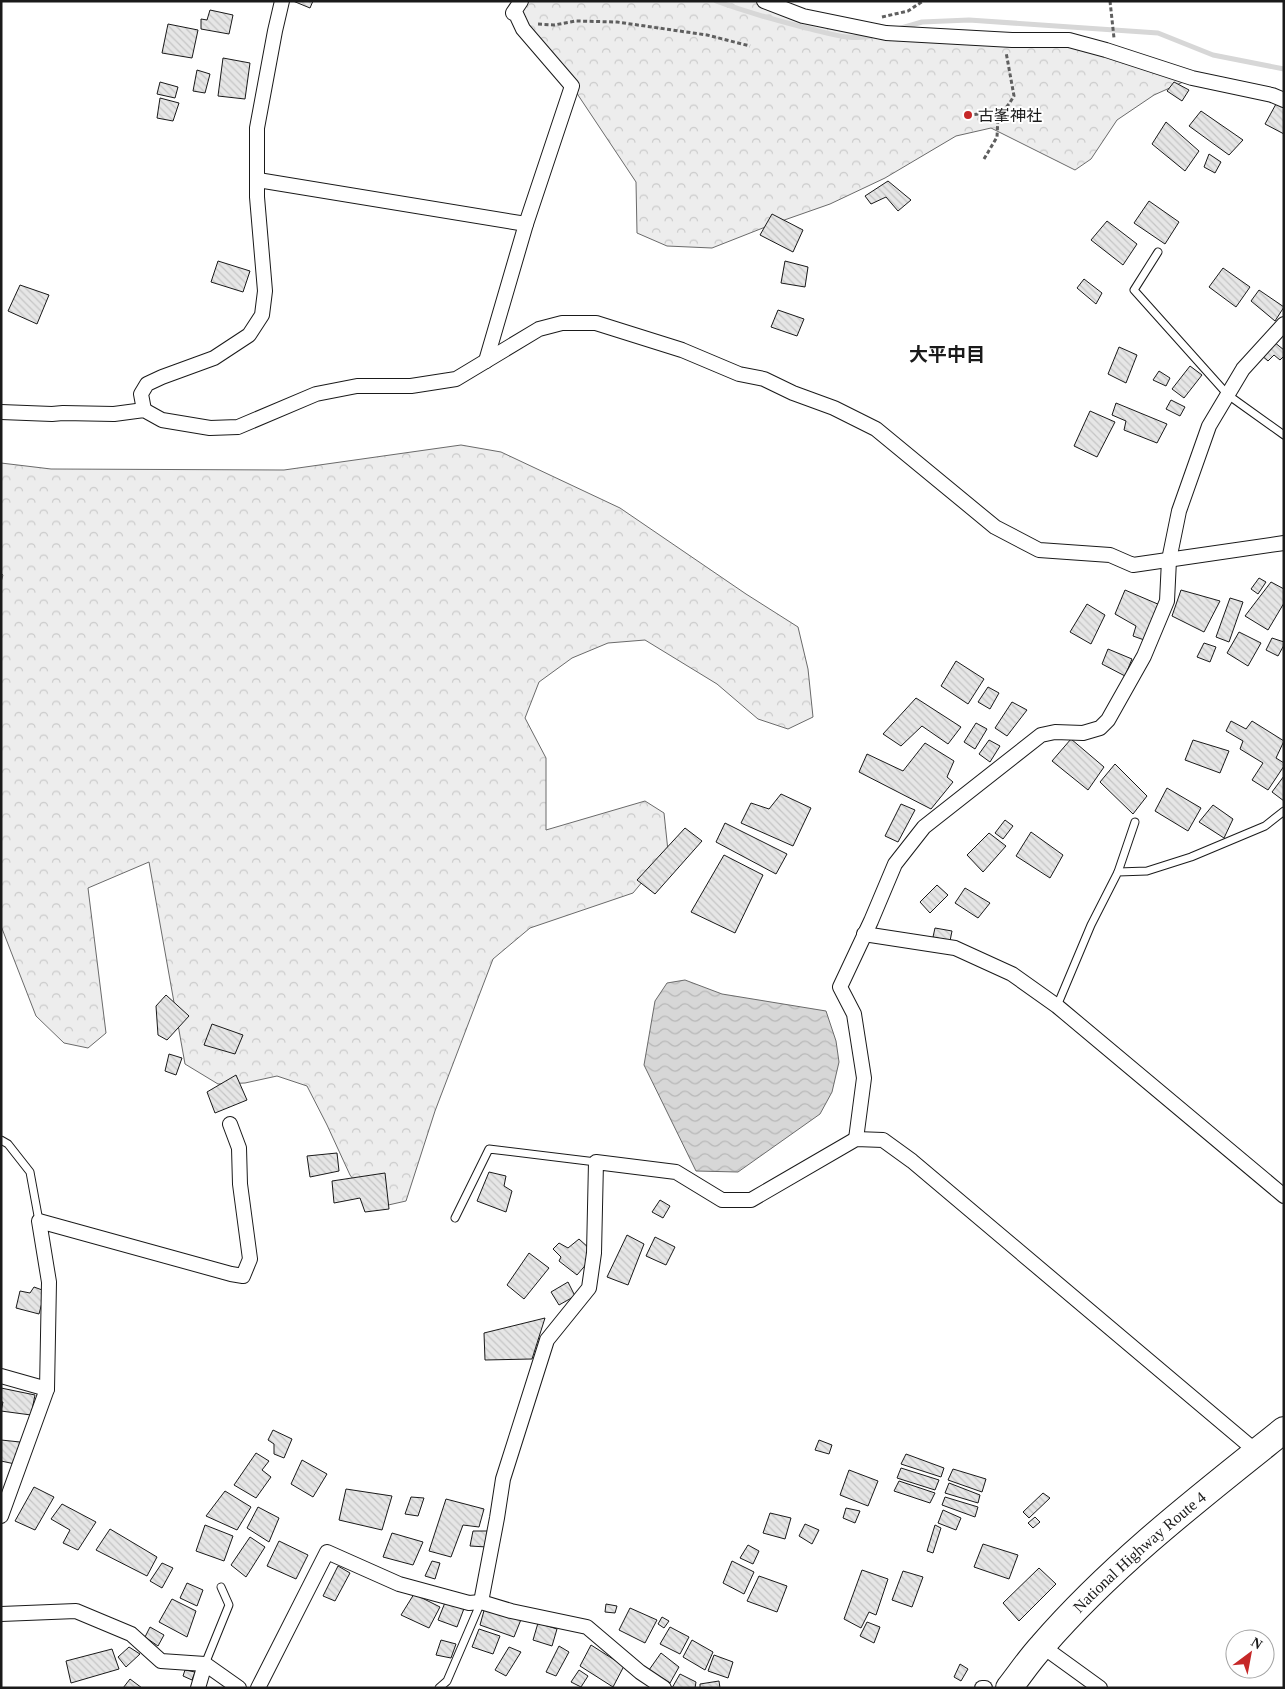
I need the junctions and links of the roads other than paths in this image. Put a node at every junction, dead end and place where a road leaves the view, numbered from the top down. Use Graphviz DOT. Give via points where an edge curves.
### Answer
graph roads {
  1 [pos="282,1"];
  2 [pos="520,1"];
  3 [pos="764,1"];
  4 [pos="1284,100"];
  5 [pos="258,180"];
  6 [pos="526,224"];
  7 [pos="1158,252"];
  8 [pos="1284,324"];
  9 [pos="486,361"];
  10 [pos="1228,395"];
  11 [pos="144,410"];
  12 [pos="1,412"];
  13 [pos="1284,435"];
  14 [pos="1284,543"];
  15 [pos="1169,560"];
  16 [pos="1284,811"];
  17 [pos="1135,822"];
  18 [pos="1118,872"];
  19 [pos="864,934"];
  20 [pos="1057,1006"];
  21 [pos="230,1124"];
  22 [pos="856,1138"];
  23 [pos="1,1140"];
  24 [pos="596,1162"];
  25 [pos="1284,1196"];
  26 [pos="455,1218"];
  27 [pos="39,1221"];
  28 [pos="1,1376"];
  29 [pos="47,1389"];
  30 [pos="1284,1430"];
  31 [pos="1256,1452"];
  32 [pos="1,1516"];
  33 [pos="221,1587"];
  34 [pos="481,1602"];
  35 [pos="1,1614"];
  36 [pos="1042,1646"];
  37 [pos="206,1664"];
  38 [pos="198,1688"];
  39 [pos="239,1688"];
  40 [pos="258,1688"];
  41 [pos="439,1688"];
  42 [pos="664,1688"];
  43 [pos="1009,1688"];
  44 [pos="1100,1688"];
  1 -- 5 [label="street" via="257,128"];
  2 -- 6 [label="street" via="513,13 572,86"];
  3 -- 4 [label="street" via="803,16 886,32 1069,40 1192,78"];
  5 -- 6 [label="street"];
  5 -- 11 [label="street" via="265,291 262,315 249,335 214,358 147,384 141,394"];
  6 -- 9 [label="street"];
  7 -- 10 [label="lane" via="1134,290"];
  8 -- 10 [label="street" via="1243,369"];
  9 -- 11 [label="street" via="456,378 411,386 357,386 316,394 238,427 210,428 162,420"];
  9 -- 15 [label="street" via="539,329 562,323 596,323 682,350 739,374 764,379 876,429 995,527 1039,550 1110,555 1134,565"];
  10 -- 13 [label="lane"];
  10 -- 15 [label="street" via="1209,426 1179,512"];
  11 -- 12 [label="street" via="114,414"];
  14 -- 15 [label="street"];
  15 -- 19 [label="street" via="1167,601 1144,656 1108,720 1100,728 1083,732 1041,735 924,827 895,864"];
  16 -- 18 [label="lane" via="1265,826 1191,857 1147,871"];
  17 -- 18 [label="lane"];
  18 -- 20 [label="lane"];
  19 -- 20 [label="street" via="955,948 1012,974"];
  19 -- 22 [label="street" via="840,987 854,1014 864,1078"];
  20 -- 25 [label="street"];
  21 -- 27 [label="street" via="239,1148 240,1184 250,1259 242,1276"];
  22 -- 24 [label="street" via="751,1200 722,1200 676,1172"];
  22 -- 31 [label="street" via="883,1140 912,1161"];
  23 -- 27 [label="lane" via="8,1144 30,1172"];
  24 -- 26 [label="lane" via="489,1149"];
  24 -- 34 [label="street" via="594,1253 589,1288 547,1340 503,1478"];
  27 -- 29 [label="street" via="49,1282"];
  28 -- 29 [label="street"];
  29 -- 32 [label="street"];
  30 -- 31 [label="highway, National Highway Route 4"];
  31 -- 36 [label="highway, National Highway Route 4" via="1167,1524 1093,1592"];
  33 -- 37 [label="lane" via="229,1605"];
  34 -- 40 [label="street" via="469,1604 399,1584 327,1552"];
  34 -- 41 [label="lane" via="447,1681"];
  34 -- 42 [label="street" via="587,1627"];
  35 -- 37 [label="street" via="76,1611 131,1634 162,1661"];
  36 -- 43 [label="highway, National Highway Route 4"];
  36 -- 44 [label="street"];
  37 -- 38 [label="street"];
  37 -- 39 [label="street"];
}
